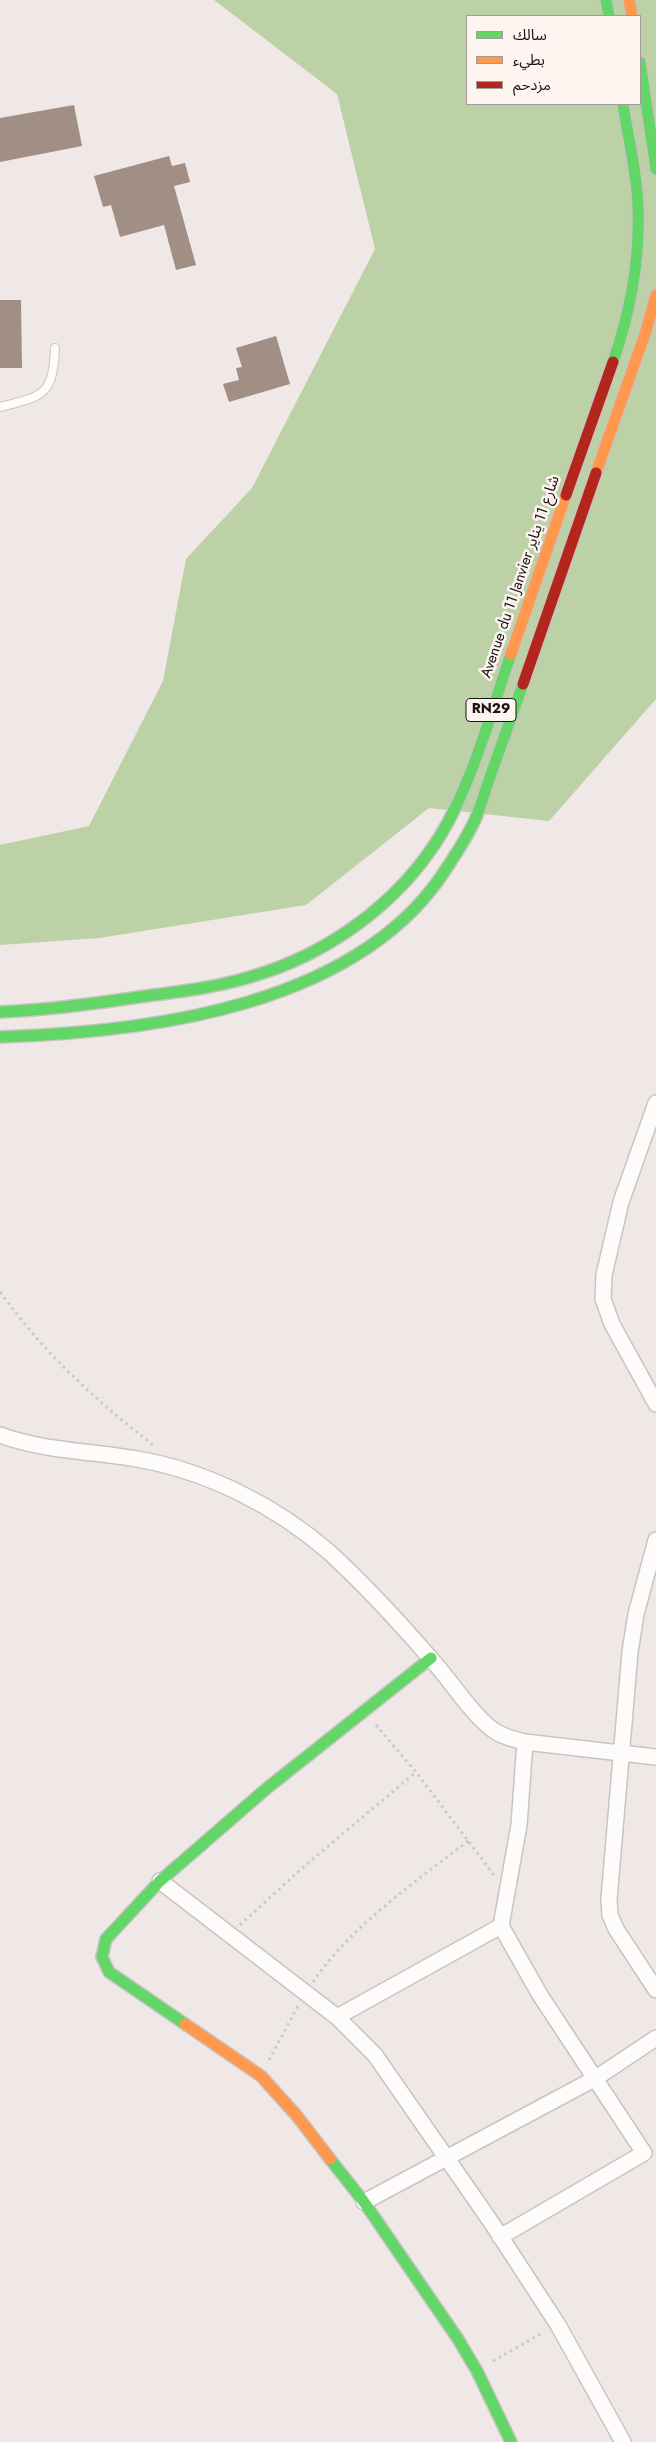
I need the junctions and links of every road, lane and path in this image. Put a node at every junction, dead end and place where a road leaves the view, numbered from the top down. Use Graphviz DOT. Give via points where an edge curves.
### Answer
graph roads {
  1 [pos="606,0"];
  2 [pos="630,0"];
  3 [pos="609,15"];
  4 [pos="632,15"];
  5 [pos="641,69"];
  6 [pos="623,105"];
  7 [pos="656,169"];
  8 [pos="656,295"];
  9 [pos="54,348"];
  10 [pos="0,407"];
  11 [pos="0,1012"];
  12 [pos="0,1038"];
  13 [pos="656,1102"];
  14 [pos="0,1292"];
  15 [pos="656,1404"];
  16 [pos="0,1435"];
  17 [pos="155,1447"];
  18 [pos="656,1540"];
  19 [pos="431,1658"];
  20 [pos="365,1711"];
  21 [pos="524,1742"];
  22 [pos="620,1752"];
  23 [pos="656,1757"];
  24 [pos="416,1772"];
  25 [pos="468,1841"];
  26 [pos="160,1881"];
  27 [pos="508,1893"];
  28 [pos="501,1926"];
  29 [pos="231,1934"];
  30 [pos="656,1990"];
  31 [pos="306,1992"];
  32 [pos="337,2017"];
  33 [pos="656,2038"];
  34 [pos="261,2076"];
  35 [pos="596,2078"];
  36 [pos="444,2158"];
  37 [pos="364,2202"];
  38 [pos="500,2237"];
  39 [pos="558,2325"];
  40 [pos="477,2371"];
  41 [pos="511,2442"];
  42 [pos="623,2442"];
  1 -- 3 [label="main road"];
  2 -- 4 [label="main road"];
  5 -- 7 [label="main road"];
  6 -- 11 [label="main road, Avenue du 11 Janvier شارع 11 يناير / RN29" via="638,205 635,277 629,309 474,759 455,806 434,845 402,884 357,926 312,953 251,976 180,991 97,1004"];
  8 -- 12 [label="main road, RN29" via="475,820 455,857 419,904 394,930 362,954 316,979 256,1001 101,1030"];
  9 -- 10 [label="lane" via="54,374 47,388 36,398"];
  13 -- 15 [label="street" via="621,1202 604,1275 603,1299 612,1324"];
  14 -- 17 [label="path" via="56,1361"];
  16 -- 19 [label="street" via="39,1445 139,1459 235,1490 281,1516 328,1552"];
  18 -- 22 [label="street" via="636,1614"];
  19 -- 20 [label="main road"];
  19 -- 21 [label="street" via="484,1721 509,1738"];
  20 -- 24 [label="path"];
  20 -- 26 [label="main road" via="266,1789"];
  21 -- 22 [label="street"];
  21 -- 27 [label="street" via="519,1825"];
  22 -- 23 [label="street"];
  22 -- 30 [label="street" via="610,1915"];
  24 -- 25 [label="path"];
  24 -- 29 [label="path" via="300,1870"];
  25 -- 27 [label="path"];
  25 -- 31 [label="path" via="367,1923"];
  26 -- 29 [label="street"];
  26 -- 34 [label="main road" via="106,1939 103,1964 108,1972"];
  27 -- 28 [label="street"];
  28 -- 32 [label="street"];
  28 -- 35 [label="street" via="540,1995"];
  29 -- 31 [label="street"];
  31 -- 32 [label="street"];
  31 -- 34 [label="path"];
  32 -- 36 [label="street" via="375,2055"];
  33 -- 35 [label="street"];
  34 -- 37 [label="main road" via="297,2116"];
  35 -- 36 [label="street"];
  35 -- 38 [label="street" via="644,2153"];
  36 -- 37 [label="street"];
  36 -- 38 [label="street"];
  37 -- 40 [label="main road"];
  38 -- 39 [label="street"];
  39 -- 40 [label="path"];
  39 -- 42 [label="street"];
  40 -- 41 [label="main road"];
}
